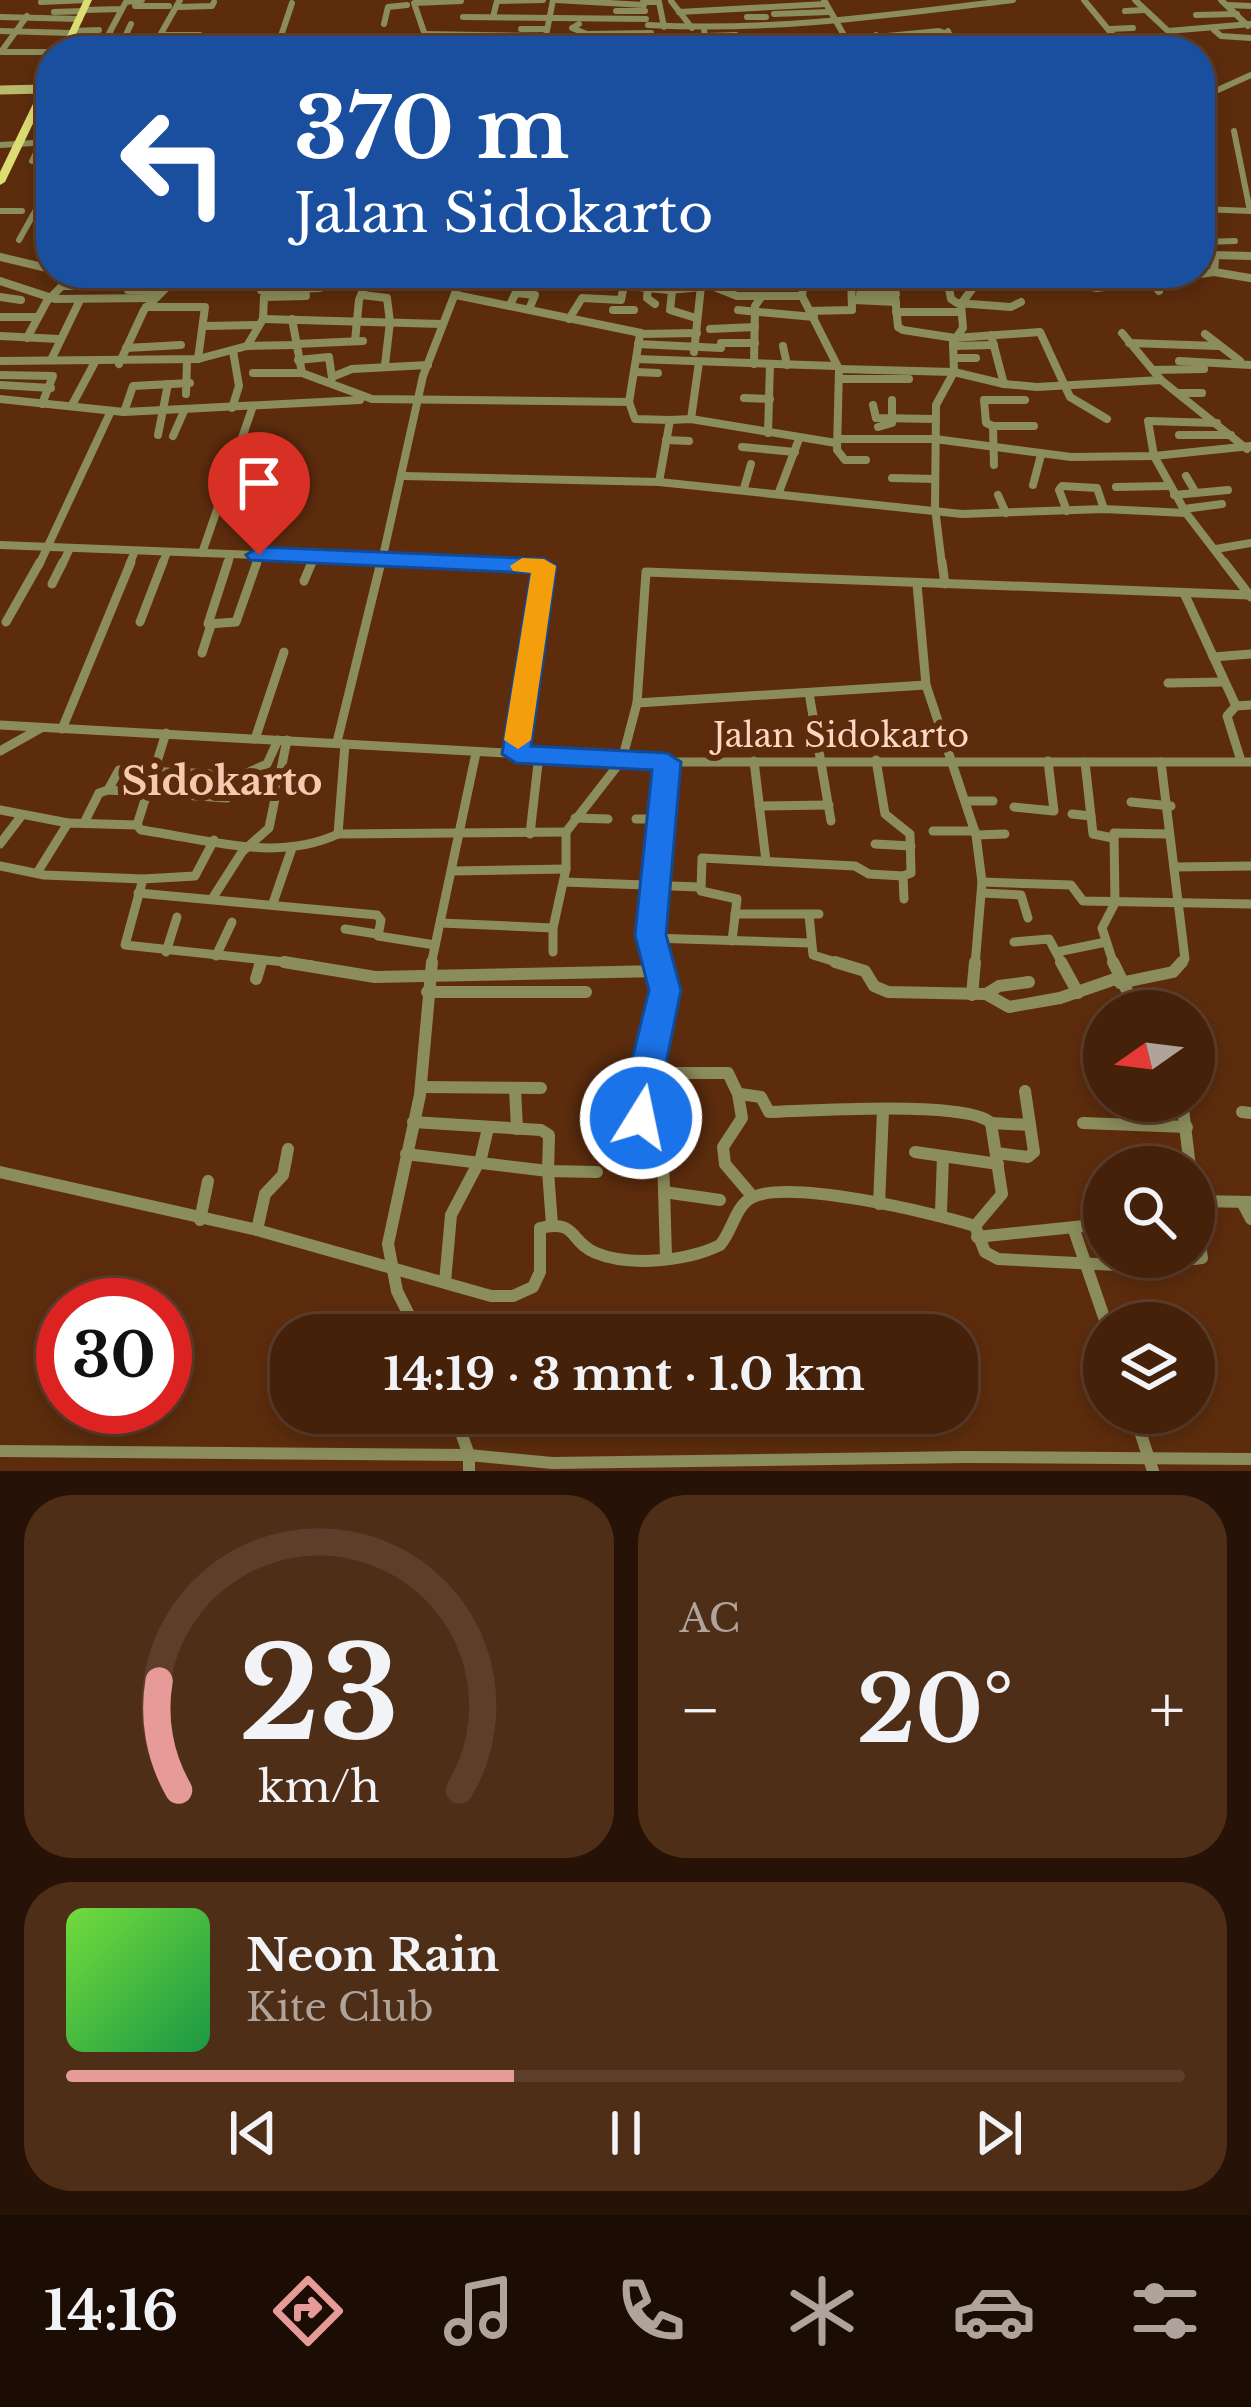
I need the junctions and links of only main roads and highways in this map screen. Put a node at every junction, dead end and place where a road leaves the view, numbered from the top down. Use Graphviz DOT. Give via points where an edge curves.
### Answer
graph roads {
  1 [pos="36,89"];
  2 [pos="0,90"];
  3 [pos="36,113"];
  4 [pos="0,182"];
  1 -- 2 [label="main road"];
  3 -- 4 [label="main road"];
}
